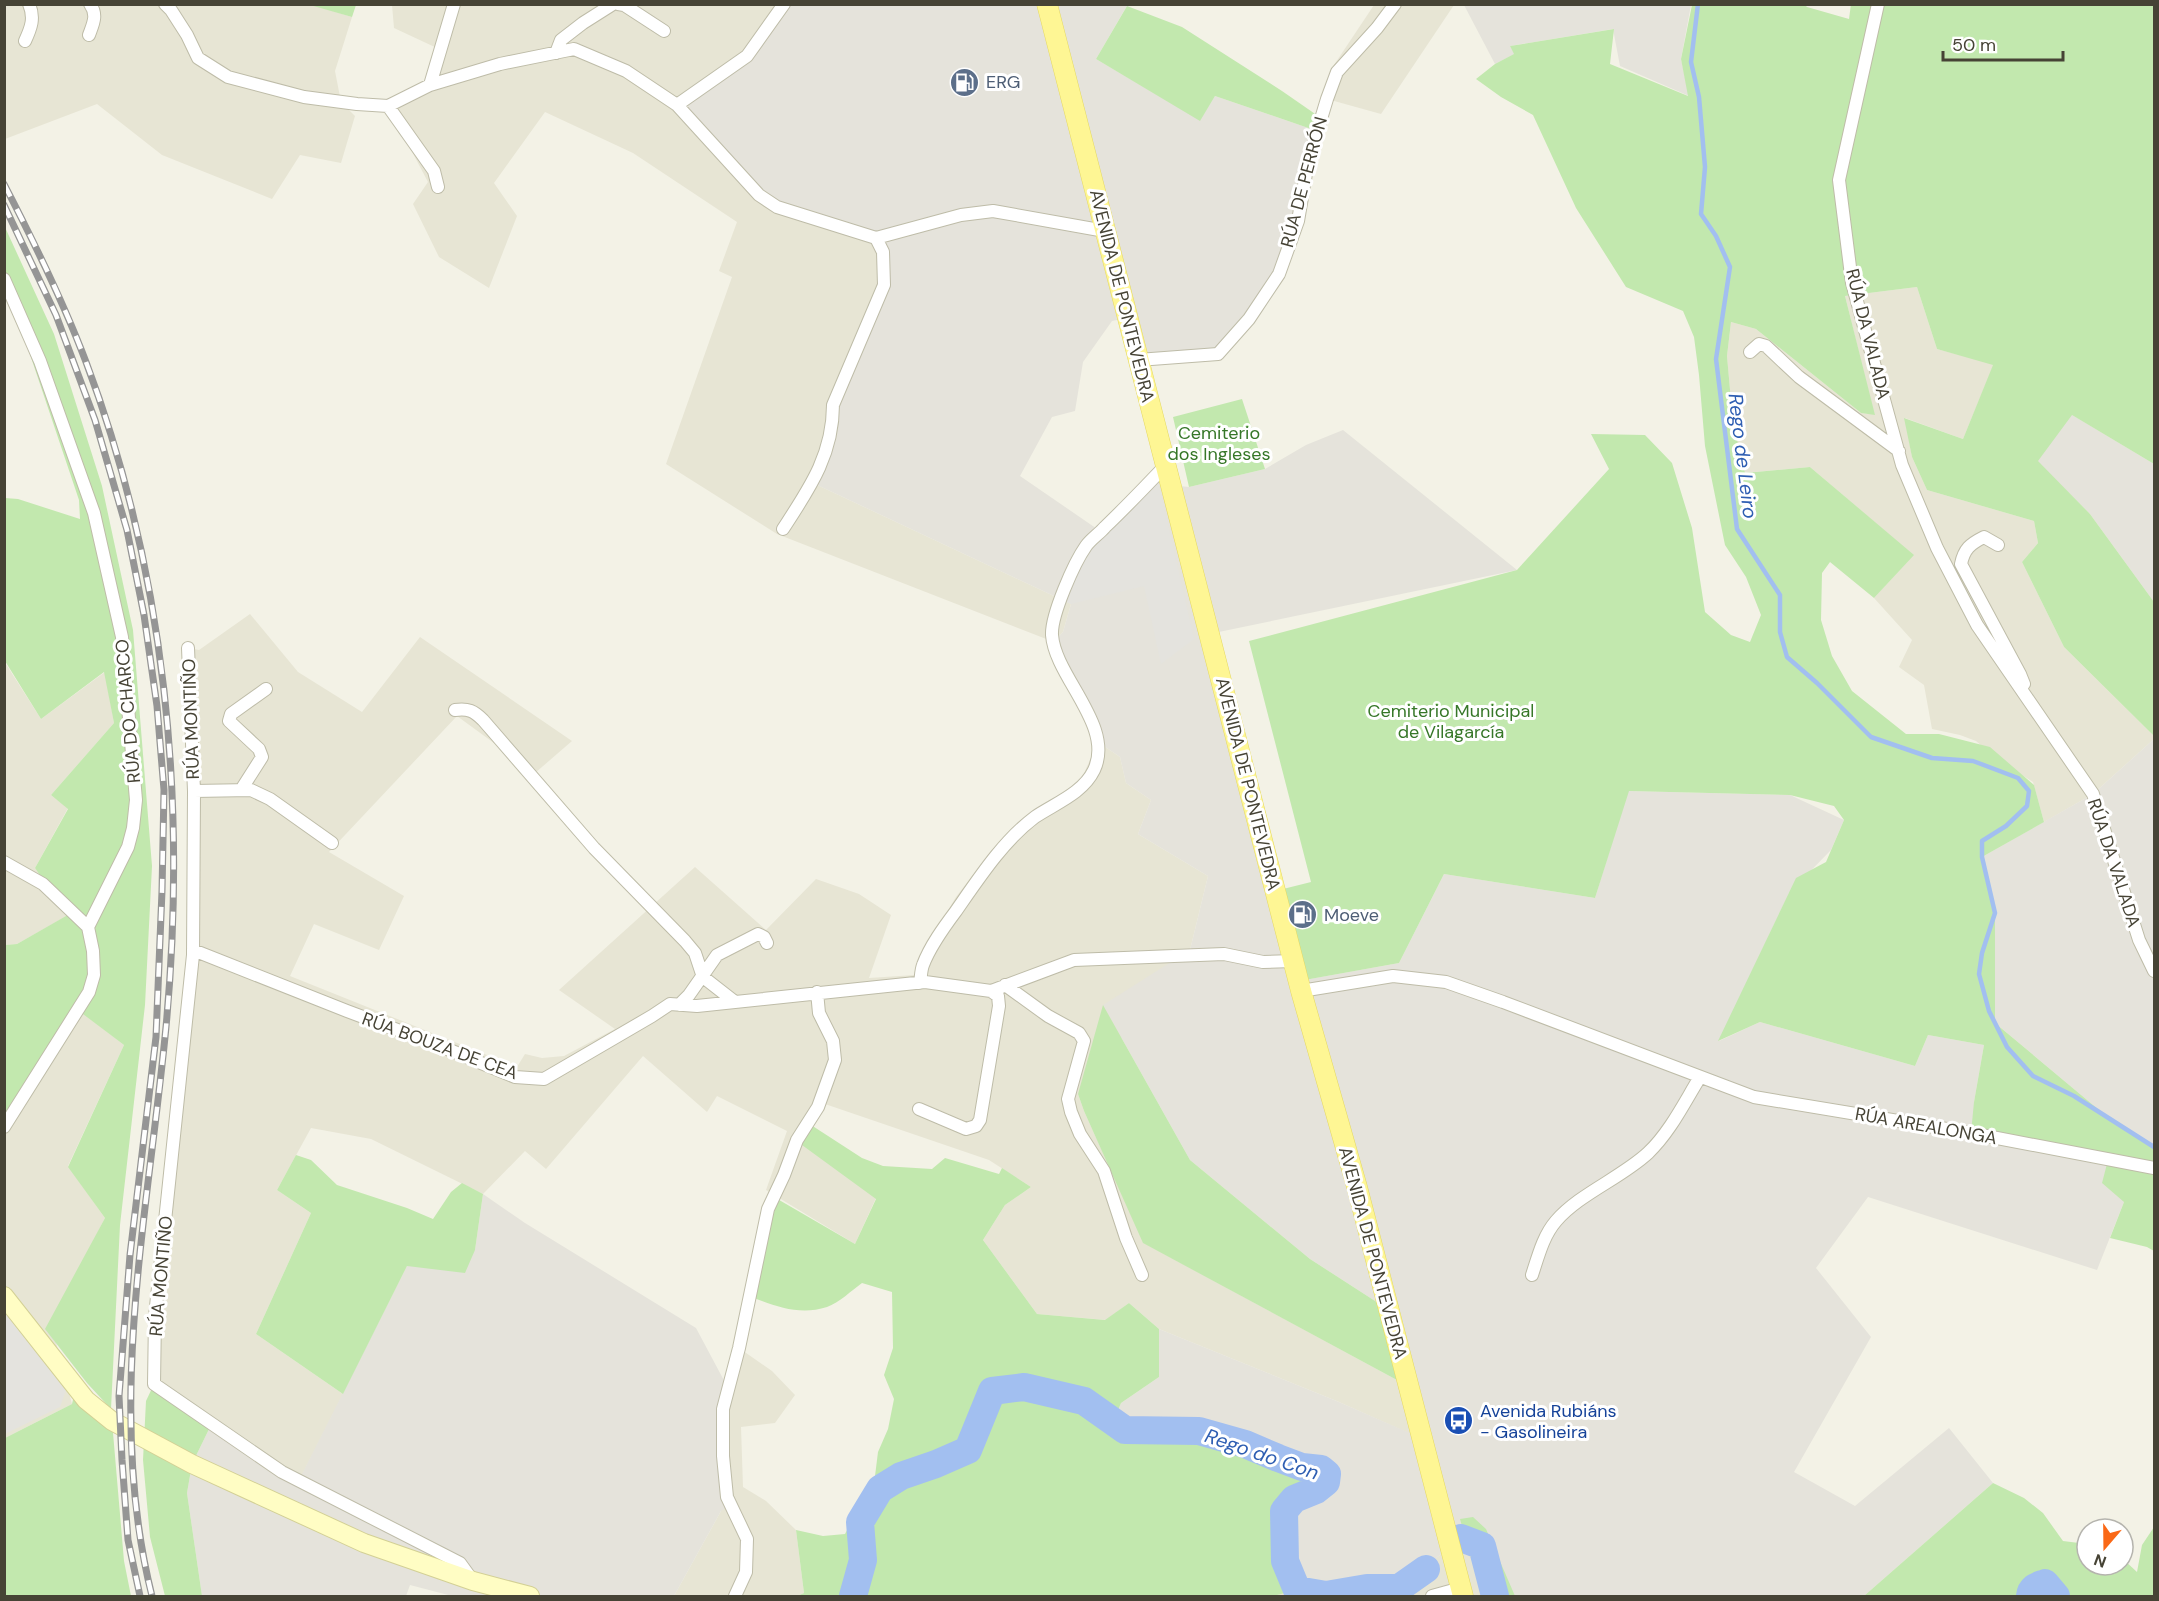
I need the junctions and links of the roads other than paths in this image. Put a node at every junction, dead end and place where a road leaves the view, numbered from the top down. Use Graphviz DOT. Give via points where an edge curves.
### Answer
graph roads {
  1 [pos="29,4"];
  2 [pos="90,4"];
  3 [pos="165,4"];
  4 [pos="454,4"];
  5 [pos="613,4"];
  6 [pos="618,4"];
  7 [pos="784,4"];
  8 [pos="1047,4"];
  9 [pos="1395,4"];
  10 [pos="1878,4"];
  11 [pos="664,32"];
  12 [pos="88,35"];
  13 [pos="26,41"];
  14 [pos="556,53"];
  15 [pos="430,85"];
  16 [pos="677,105"];
  17 [pos="388,106"];
  18 [pos="438,187"];
  19 [pos="1105,231"];
  20 [pos="876,238"];
  21 [pos="4,279"];
  22 [pos="1750,352"];
  23 [pos="1138,360"];
  24 [pos="1899,451"];
  25 [pos="1166,465"];
  26 [pos="783,529"];
  27 [pos="1998,545"];
  28 [pos="188,648"];
  29 [pos="266,689"];
  30 [pos="2029,699"];
  31 [pos="455,710"];
  32 [pos="241,790"];
  33 [pos="194,791"];
  34 [pos="332,843"];
  35 [pos="4,862"];
  36 [pos="88,927"];
  37 [pos="767,943"];
  38 [pos="193,950"];
  39 [pos="1293,961"];
  40 [pos="2154,971"];
  41 [pos="703,977"];
  42 [pos="920,983"];
  43 [pos="1005,985"];
  44 [pos="991,991"];
  45 [pos="1301,991"];
  46 [pos="818,992"];
  47 [pos="735,1002"];
  48 [pos="679,1005"];
  49 [pos="1700,1077"];
  50 [pos="919,1109"];
  51 [pos="4,1127"];
  52 [pos="2154,1168"];
  53 [pos="1142,1275"];
  54 [pos="1532,1275"];
  55 [pos="4,1296"];
  56 [pos="473,1581"];
  57 [pos="1462,1592"];
  58 [pos="530,1596"];
  59 [pos="735,1596"];
  60 [pos="1432,1596"];
  1 -- 13 [label="street" via="32,28"];
  2 -- 12 [label="street" via="95,18"];
  3 -- 17 [label="street" via="198,58 228,77 304,97"];
  4 -- 15 [label="street"];
  5 -- 14 [label="street" via="561,40"];
  6 -- 11 [label="street"];
  7 -- 16 [label="street" via="747,56"];
  8 -- 19 [label="main road, AVENIDA DE PONTEVEDRA"];
  9 -- 23 [label="street, RÚA DE PERRÓN" via="1337,72 1308,162 1298,221 1278,274 1249,319 1218,354"];
  10 -- 24 [label="street, RÚA DA VALADA" via="1839,180 1852,283"];
  14 -- 15 [label="street" via="500,64"];
  14 -- 16 [label="street" via="574,49 626,71"];
  15 -- 17 [label="street"];
  16 -- 20 [label="street" via="759,195 777,207"];
  17 -- 18 [label="street" via="434,171"];
  19 -- 20 [label="street" via="993,211 960,214"];
  19 -- 23 [label="main road, AVENIDA DE PONTEVEDRA"];
  20 -- 26 [label="street" via="883,252 884,285 833,405 833,424 817,475"];
  21 -- 36 [label="street, RÚA DO CHARCO" via="40,362 94,513 122,637 136,800 133,828 128,847"];
  22 -- 24 [label="street, RÚA DA VALADA" via="1759,344 1766,346 1799,376"];
  23 -- 25 [label="main road, AVENIDA DE PONTEVEDRA"];
  24 -- 30 [label="street, RÚA DA VALADA" via="1936,548 1977,625"];
  25 -- 39 [label="main road, AVENIDA DE PONTEVEDRA"];
  25 -- 42 [label="street" via="1086,545 1057,612 1052,634 1057,655 1089,715 1098,742 1096,766 1088,781 1034,818 1010,840 983,873 942,931 923,965"];
  27 -- 30 [label="street, RÚA DA VALADA" via="1984,537 1972,543 1964,551 1961,564 2020,674"];
  28 -- 33 [label="street, RÚA MONTIÑO"];
  29 -- 32 [label="street" via="231,714 229,721 259,749 262,757"];
  30 -- 40 [label="street, RÚA DA VALADA" via="2093,794 2139,940"];
  31 -- 41 [label="street" via="474,711 483,720 594,848 685,941 695,953"];
  32 -- 33 [label="street, RÚA MONTIÑO"];
  32 -- 34 [label="street, RÚA MONTIÑO" via="270,799"];
  33 -- 38 [label="street, RÚA MONTIÑO"];
  35 -- 36 [label="street" via="43,884"];
  36 -- 51 [label="street" via="94,975 89,992"];
  37 -- 41 [label="street, RÚA BOUZA DE CEA" via="758,934 717,955"];
  38 -- 48 [label="street, RÚA BOUZA DE CEA" via="515,1077 544,1079 670,1004"];
  38 -- 56 [label="street, RÚA MONTIÑO" via="155,1316 154,1384 282,1472 460,1563"];
  39 -- 43 [label="street, RÚA BOUZA DE CEA" via="1263,962 1224,954 1074,960"];
  39 -- 45 [label="main road, AVENIDA DE PONTEVEDRA"];
  41 -- 47 [label="street"];
  41 -- 48 [label="street, RÚA BOUZA DE CEA"];
  42 -- 44 [label="street, RÚA BOUZA DE CEA"];
  42 -- 46 [label="street, RÚA BOUZA DE CEA"];
  43 -- 44 [label="street, RÚA BOUZA DE CEA"];
  43 -- 53 [label="street" via="1079,1033 1084,1041 1068,1099 1071,1112 1104,1171"];
  44 -- 50 [label="street" via="998,996 999,1006 980,1120 966,1129"];
  45 -- 49 [label="street, RÚA AREALONGA" via="1393,975 1446,982"];
  45 -- 57 [label="main road, AVENIDA DE PONTEVEDRA" via="1357,1187"];
  46 -- 47 [label="street, RÚA BOUZA DE CEA"];
  46 -- 59 [label="street" via="819,1013 833,1041 835,1060 818,1107 796,1140 768,1209 723,1409 727,1497 747,1539 746,1572"];
  47 -- 48 [label="street, RÚA BOUZA DE CEA"];
  49 -- 52 [label="street, RÚA AREALONGA" via="1754,1097"];
  49 -- 54 [label="street" via="1664,1134 1647,1153 1556,1221 1546,1236"];
  55 -- 56 [label="main road" via="86,1400 112,1421 192,1464 364,1543"];
  56 -- 58 [label="main road"];
  57 -- 60 [label="street"];
}
